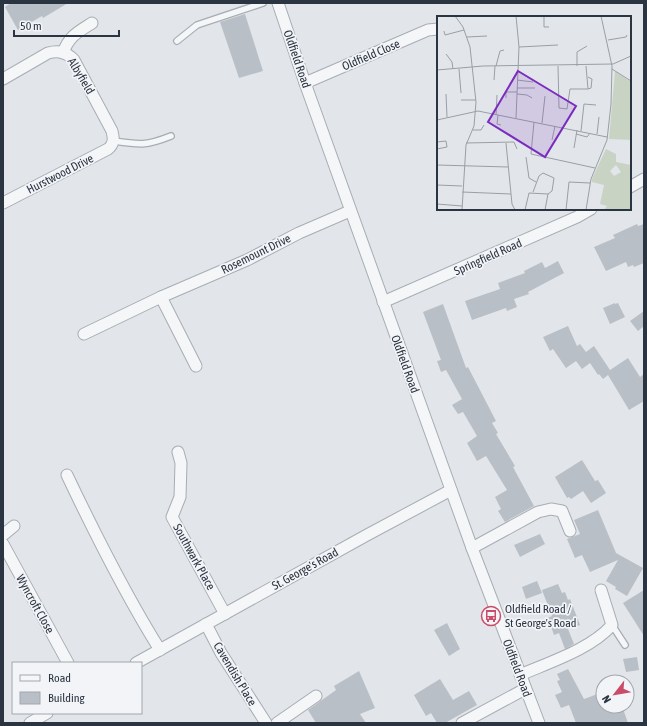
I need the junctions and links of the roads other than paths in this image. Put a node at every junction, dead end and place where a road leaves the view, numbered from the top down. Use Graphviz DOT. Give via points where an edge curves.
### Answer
graph roads {
  1 [pos="263,3"];
  2 [pos="278,3"];
  3 [pos="92,23"];
  4 [pos="437,29"];
  5 [pos="177,42"];
  6 [pos="63,53"];
  7 [pos="3,79"];
  8 [pos="305,83"];
  9 [pos="171,136"];
  10 [pos="114,141"];
  11 [pos="644,179"];
  12 [pos="631,186"];
  13 [pos="3,203"];
  14 [pos="589,210"];
  15 [pos="350,211"];
  16 [pos="161,297"];
  17 [pos="383,302"];
  18 [pos="84,334"];
  19 [pos="196,366"];
  20 [pos="178,452"];
  21 [pos="67,475"];
  22 [pos="451,490"];
  23 [pos="14,526"];
  24 [pos="570,531"];
  25 [pos="3,535"];
  26 [pos="3,544"];
  27 [pos="472,548"];
  28 [pos="601,590"];
  29 [pos="225,614"];
  30 [pos="206,624"];
  31 [pos="612,625"];
  32 [pos="625,645"];
  33 [pos="160,650"];
  34 [pos="67,662"];
  35 [pos="138,662"];
  36 [pos="520,675"];
  37 [pos="526,689"];
  38 [pos="316,696"];
  39 [pos="45,714"];
  40 [pos="30,723"];
  41 [pos="266,723"];
  42 [pos="277,723"];
  43 [pos="462,723"];
  44 [pos="539,723"];
  1 -- 5 [label="lane" via="196,25"];
  2 -- 8 [label="street, Oldfield Road"];
  3 -- 6 [label="street" via="66,43"];
  4 -- 8 [label="street, Oldfield Close" via="428,30"];
  6 -- 7 [label="street, Albyfield" via="48,53"];
  6 -- 10 [label="street, Albyfield" via="74,60 112,131"];
  8 -- 15 [label="street, Oldfield Road"];
  9 -- 10 [label="lane" via="151,144 136,145"];
  10 -- 13 [label="street, Hurstwood Drive" via="108,149"];
  11 -- 12 [label="street"];
  14 -- 17 [label="street, Springfield Road"];
  15 -- 16 [label="street, Rosemount Drive"];
  15 -- 17 [label="street, Oldfield Road"];
  16 -- 18 [label="street, Rosemount Drive"];
  16 -- 19 [label="street"];
  17 -- 22 [label="street, Oldfield Road"];
  20 -- 29 [label="street, Southwark Place" via="181,463 180,497 172,517"];
  21 -- 33 [label="street" via="105,551"];
  22 -- 27 [label="street, Oldfield Road"];
  22 -- 29 [label="street, St. George's Road"];
  23 -- 25 [label="street"];
  24 -- 27 [label="street" via="562,511 551,509 538,512"];
  26 -- 34 [label="street, Wyncroft Close"];
  27 -- 36 [label="street, Oldfield Road"];
  28 -- 31 [label="street"];
  29 -- 30 [label="street, St. George's Road"];
  30 -- 33 [label="street, St. George's Road"];
  30 -- 41 [label="street, Cavendish Place" via="221,653"];
  31 -- 32 [label="lane"];
  31 -- 36 [label="street" via="590,644"];
  33 -- 35 [label="street, St. George's Road"];
  36 -- 37 [label="street, Oldfield Road"];
  37 -- 43 [label="street"];
  37 -- 44 [label="street, Oldfield Road"];
  38 -- 42 [label="street"];
  39 -- 40 [label="street"];
}
